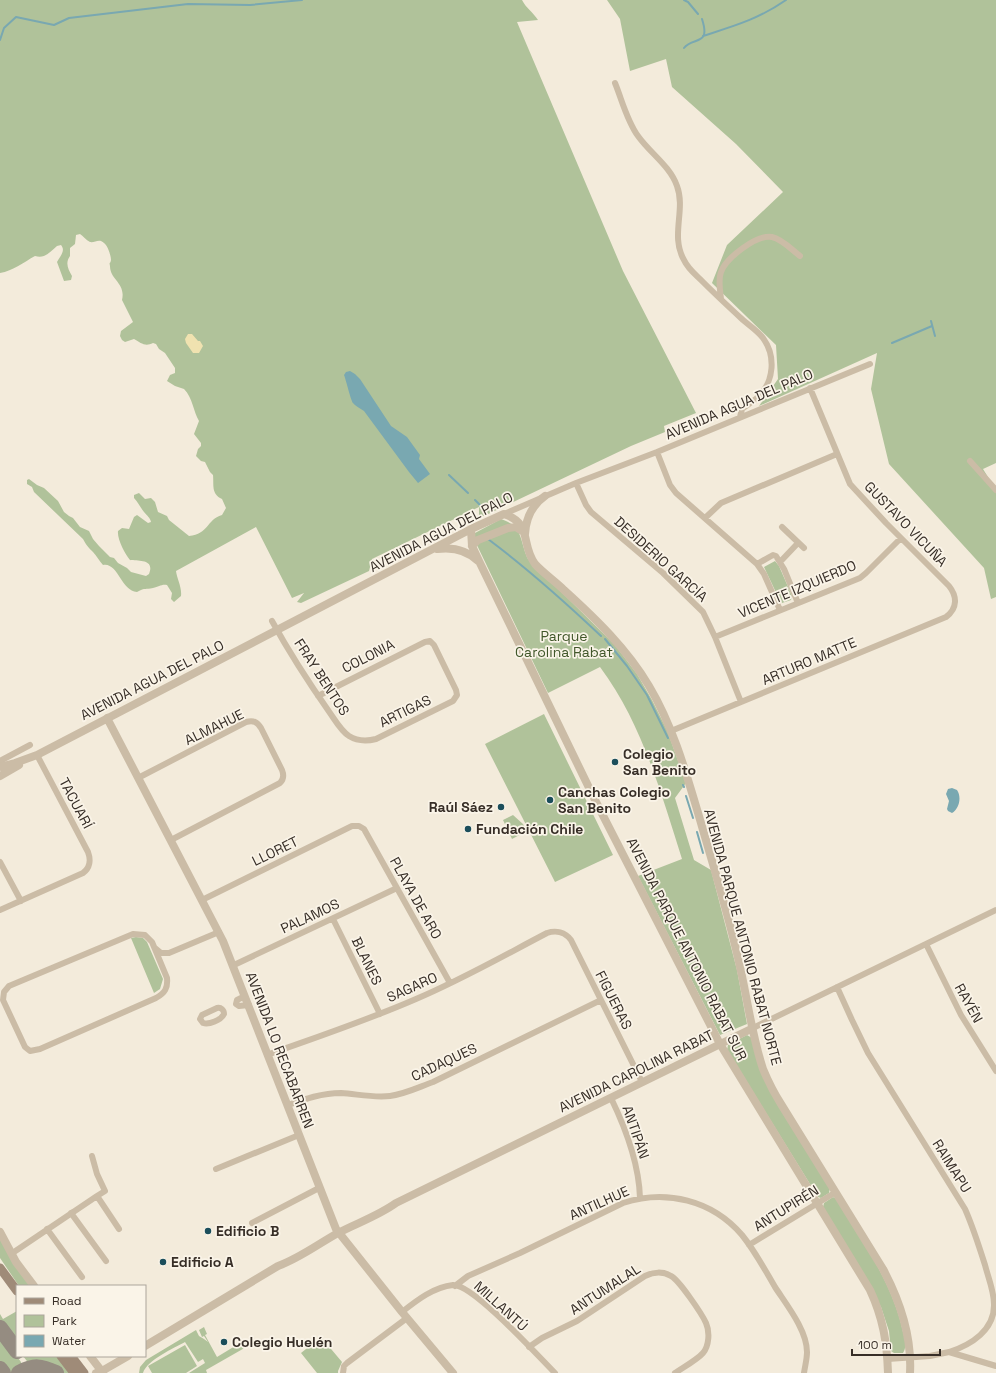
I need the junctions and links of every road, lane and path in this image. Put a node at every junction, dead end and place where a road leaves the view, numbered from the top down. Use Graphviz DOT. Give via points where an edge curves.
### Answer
graph roads {
  1 [pos="615,83"];
  2 [pos="800,256"];
  3 [pos="720,299"];
  4 [pos="870,364"];
  5 [pos="810,388"];
  6 [pos="740,417"];
  7 [pos="657,452"];
  8 [pos="837,454"];
  9 [pos="970,461"];
  10 [pos="576,483"];
  11 [pos="996,490"];
  12 [pos="545,496"];
  13 [pos="504,514"];
  14 [pos="705,518"];
  15 [pos="782,527"];
  16 [pos="471,530"];
  17 [pos="524,534"];
  18 [pos="901,538"];
  19 [pos="798,542"];
  20 [pos="472,546"];
  21 [pos="804,548"];
  22 [pos="432,549"];
  23 [pos="479,561"];
  24 [pos="780,562"];
  25 [pos="757,564"];
  26 [pos="798,603"];
  27 [pos="953,609"];
  28 [pos="780,610"];
  29 [pos="272,621"];
  30 [pos="277,630"];
  31 [pos="715,637"];
  32 [pos="430,641"];
  33 [pos="318,696"];
  34 [pos="741,702"];
  35 [pos="107,718"];
  36 [pos="671,732"];
  37 [pos="359,739"];
  38 [pos="30,745"];
  39 [pos="37,755"];
  40 [pos="0,761"];
  41 [pos="0,767"];
  42 [pos="0,776"];
  43 [pos="138,778"];
  44 [pos="359,826"];
  45 [pos="171,840"];
  46 [pos="0,862"];
  47 [pos="397,888"];
  48 [pos="202,900"];
  49 [pos="21,901"];
  50 [pos="0,910"];
  51 [pos="996,910"];
  52 [pos="333,918"];
  53 [pos="219,932"];
  54 [pos="560,932"];
  55 [pos="926,944"];
  56 [pos="154,947"];
  57 [pos="169,953"];
  58 [pos="234,966"];
  59 [pos="164,971"];
  60 [pos="450,983"];
  61 [pos="836,987"];
  62 [pos="245,996"];
  63 [pos="601,1000"];
  64 [pos="236,1004"];
  65 [pos="249,1005"];
  66 [pos="223,1010"];
  67 [pos="380,1014"];
  68 [pos="753,1028"];
  69 [pos="720,1044"];
  70 [pos="268,1055"];
  71 [pos="996,1071"];
  72 [pos="642,1082"];
  73 [pos="611,1098"];
  74 [pos="288,1105"];
  75 [pos="299,1134"];
  76 [pos="92,1156"];
  77 [pos="216,1169"];
  78 [pos="319,1188"];
  79 [pos="836,1192"];
  80 [pos="97,1196"];
  81 [pos="640,1198"];
  82 [pos="817,1203"];
  83 [pos="71,1213"];
  84 [pos="252,1223"];
  85 [pos="47,1229"];
  86 [pos="119,1229"];
  87 [pos="337,1231"];
  88 [pos="0,1232"];
  89 [pos="749,1245"];
  90 [pos="11,1254"];
  91 [pos="106,1261"];
  92 [pos="0,1268"];
  93 [pos="82,1277"];
  94 [pos="33,1285"];
  95 [pos="455,1286"];
  96 [pos="16,1290"];
  97 [pos="405,1315"];
  98 [pos="146,1345"];
  99 [pos="529,1347"];
  100 [pos="949,1352"];
  101 [pos="62,1357"];
  102 [pos="72,1357"];
  103 [pos="91,1357"];
  104 [pos="126,1357"];
  105 [pos="910,1357"];
  106 [pos="888,1359"];
  107 [pos="996,1366"];
  108 [pos="74,1373"];
  109 [pos="84,1373"];
  110 [pos="101,1373"];
  111 [pos="343,1373"];
  112 [pos="454,1373"];
  113 [pos="555,1373"];
  114 [pos="675,1373"];
  115 [pos="804,1373"];
  116 [pos="888,1373"];
  117 [pos="910,1373"];
  1 -- 3 [label="street" via="638,135 668,169 678,186 680,204 677,232 683,259 690,270"];
  2 -- 3 [label="street" via="777,239 758,239 723,267 719,279"];
  3 -- 6 [label="street" via="762,337 769,348 772,360 768,384 758,397 742,409"];
  4 -- 5 [label="street, AVENIDA AGUA DEL PALO"];
  5 -- 6 [label="street, AVENIDA AGUA DEL PALO"];
  5 -- 8 [label="street, GUSTAVO VICUÑA"];
  6 -- 7 [label="street, AVENIDA AGUA DEL PALO"];
  7 -- 10 [label="street, AVENIDA AGUA DEL PALO"];
  7 -- 14 [label="street" via="672,489"];
  8 -- 14 [label="street" via="721,503"];
  8 -- 18 [label="street, GUSTAVO VICUÑA" via="853,488"];
  9 -- 11 [label="street"];
  10 -- 12 [label="street, AVENIDA AGUA DEL PALO"];
  10 -- 31 [label="street, DESIDERIO GARCÍA" via="591,512 663,573 698,607"];
  12 -- 13 [label="street, AVENIDA AGUA DEL PALO"];
  12 -- 17 [label="street" via="530,513"];
  13 -- 16 [label="street, AVENIDA AGUA DEL PALO"];
  13 -- 17 [label="street, AVENIDA PARQUE ANTONIO RABAT NORTE" via="518,521"];
  14 -- 25 [label="street"];
  15 -- 19 [label="street"];
  16 -- 20 [label="street, AVENIDA PARQUE ANTONIO RABAT SUR"];
  16 -- 22 [label="street, AVENIDA AGUA DEL PALO"];
  17 -- 20 [label="street" via="516,527 508,528 478,540"];
  17 -- 36 [label="street, AVENIDA PARQUE ANTONIO RABAT NORTE" via="529,554 535,564 586,610 630,658 649,687"];
  18 -- 26 [label="street, VICENTE IZQUIERDO" via="863,576"];
  18 -- 27 [label="street, GUSTAVO VICUÑA" via="952,590 955,599"];
  19 -- 21 [label="street"];
  19 -- 24 [label="street"];
  20 -- 23 [label="street, AVENIDA PARQUE ANTONIO RABAT SUR"];
  22 -- 23 [label="street" via="460,550"];
  22 -- 30 [label="street, AVENIDA AGUA DEL PALO"];
  23 -- 69 [label="street, AVENIDA PARQUE ANTONIO RABAT SUR" via="594,798"];
  24 -- 25 [label="street" via="773,555"];
  24 -- 26 [label="street"];
  25 -- 28 [label="street"];
  26 -- 28 [label="street, VICENTE IZQUIERDO"];
  27 -- 34 [label="street, ARTURO MATTE" via="946,617"];
  28 -- 31 [label="street, VICENTE IZQUIERDO"];
  29 -- 30 [label="street, FRAY BENTOS"];
  30 -- 33 [label="street, FRAY BENTOS"];
  30 -- 35 [label="street, AVENIDA AGUA DEL PALO"];
  31 -- 34 [label="street, DESIDERIO GARCÍA"];
  32 -- 33 [label="street, COLONIA"];
  32 -- 37 [label="street, ARTIGAS" via="457,695 453,701 380,737"];
  33 -- 37 [label="street, FRAY BENTOS" via="345,732"];
  34 -- 36 [label="street, ARTURO MATTE"];
  35 -- 39 [label="street, AVENIDA AGUA DEL PALO"];
  35 -- 43 [label="street, AVENIDA LO RECABARREN"];
  36 -- 68 [label="street, AVENIDA PARQUE ANTONIO RABAT NORTE" via="688,779 725,908"];
  38 -- 40 [label="street"];
  39 -- 41 [label="street, AVENIDA AGUA DEL PALO"];
  39 -- 42 [label="street, AVENIDA AGUA DEL PALO"];
  39 -- 49 [label="street, TACUARÍ" via="88,852 90,863 83,873"];
  43 -- 45 [label="street, AVENIDA LO RECABARREN"];
  43 -- 45 [label="street, ALMAHUE" via="246,722 254,721 265,735 284,774 280,783"];
  44 -- 47 [label="street, PLAYA DE ARO" via="364,829"];
  44 -- 48 [label="street, LLORET" via="352,826"];
  45 -- 48 [label="street, AVENIDA LO RECABARREN"];
  46 -- 49 [label="street"];
  47 -- 52 [label="street, PALAMOS"];
  47 -- 60 [label="street, PLAYA DE ARO"];
  48 -- 53 [label="street, AVENIDA LO RECABARREN"];
  49 -- 50 [label="street"];
  51 -- 55 [label="street, AVENIDA CAROLINA RABAT"];
  52 -- 58 [label="street, PALAMOS"];
  52 -- 67 [label="street, BLANES"];
  53 -- 57 [label="street"];
  53 -- 58 [label="street, AVENIDA LO RECABARREN"];
  54 -- 60 [label="street, SAGARO" via="546,933"];
  54 -- 63 [label="street, FIGUERAS" via="571,940"];
  55 -- 61 [label="street, AVENIDA CAROLINA RABAT"];
  55 -- 71 [label="street, RAYÉN" via="961,1016"];
  56 -- 57 [label="street" via="161,953"];
  56 -- 59 [label="street"];
  56 -- 59 [label="street" via="145,935 133,934 9,986 2,1000 25,1048 30,1051 40,1049 161,995 168,984"];
  57 -- 59 [label="street" via="164,961"];
  58 -- 62 [label="street, AVENIDA LO RECABARREN"];
  60 -- 67 [label="street, SAGARO"];
  61 -- 68 [label="street, AVENIDA CAROLINA RABAT"];
  61 -- 100 [label="street, RAIMAPU" via="868,1053 963,1205 973,1227 994,1298 992,1316 979,1338"];
  62 -- 64 [label="street" via="237,1000"];
  62 -- 65 [label="street, AVENIDA LO RECABARREN"];
  63 -- 72 [label="street, FIGUERAS"];
  63 -- 74 [label="street, CADAQUES" via="411,1091 376,1097 340,1093 322,1095"];
  64 -- 65 [label="street"];
  64 -- 66 [label="street"];
  65 -- 70 [label="street, AVENIDA LO RECABARREN"];
  67 -- 70 [label="street, SAGARO"];
  68 -- 69 [label="street, AVENIDA CAROLINA RABAT"];
  68 -- 79 [label="street, AVENIDA PARQUE ANTONIO RABAT NORTE" via="758,1051 771,1086"];
  69 -- 72 [label="street, AVENIDA CAROLINA RABAT"];
  69 -- 82 [label="street, AVENIDA PARQUE ANTONIO RABAT SUR"];
  70 -- 74 [label="street, AVENIDA LO RECABARREN"];
  72 -- 73 [label="street, AVENIDA CAROLINA RABAT"];
  73 -- 81 [label="street, ANTIPÁN" via="630,1144"];
  73 -- 87 [label="street, AVENIDA CAROLINA RABAT"];
  74 -- 75 [label="street, AVENIDA LO RECABARREN"];
  75 -- 77 [label="street"];
  75 -- 78 [label="street, AVENIDA LO RECABARREN"];
  76 -- 80 [label="street" via="105,1191"];
  78 -- 84 [label="street"];
  78 -- 87 [label="street, AVENIDA LO RECABARREN"];
  79 -- 82 [label="street, ANTUPIRÉN"];
  79 -- 105 [label="street, AVENIDA PARQUE ANTONIO RABAT NORTE" via="894,1289 906,1326"];
  80 -- 83 [label="street"];
  80 -- 86 [label="street"];
  81 -- 89 [label="street, ANTILHUE" via="681,1199 712,1210 729,1222"];
  81 -- 95 [label="street, ANTILHUE" via="612,1208 468,1276"];
  82 -- 89 [label="street, ANTUPIRÉN"];
  82 -- 106 [label="street, AVENIDA PARQUE ANTONIO RABAT SUR" via="875,1301 883,1323"];
  83 -- 85 [label="street"];
  83 -- 91 [label="street"];
  85 -- 90 [label="street"];
  85 -- 93 [label="street"];
  87 -- 97 [label="street, AVENIDA LO RECABARREN"];
  87 -- 98 [label="street, AVENIDA CAROLINA RABAT"];
  88 -- 90 [label="street"];
  89 -- 115 [label="street, ANTILHUE" via="804,1336 807,1351"];
  90 -- 94 [label="street"];
  92 -- 96 [label="main road"];
  95 -- 97 [label="street, MILLANTÚ" via="425,1295"];
  95 -- 99 [label="street, MILLANTÚ" via="466,1290 481,1301"];
  97 -- 111 [label="street, MILLANTÚ" via="344,1366"];
  97 -- 112 [label="street, AVENIDA LO RECABARREN"];
  99 -- 113 [label="street, MILLANTÚ"];
  99 -- 114 [label="street, ANTUMALAL" via="577,1322 645,1276 657,1272 664,1273 680,1283 708,1329 703,1353"];
  100 -- 105 [label="street"];
  100 -- 107 [label="street"];
  101 -- 108 [label="main road"];
  102 -- 109 [label="main road"];
  103 -- 110 [label="street"];
  104 -- 110 [label="street"];
  105 -- 106 [label="street"];
  105 -- 117 [label="street, AVENIDA PARQUE ANTONIO RABAT NORTE"];
  106 -- 116 [label="street, AVENIDA PARQUE ANTONIO RABAT SUR"];
}
